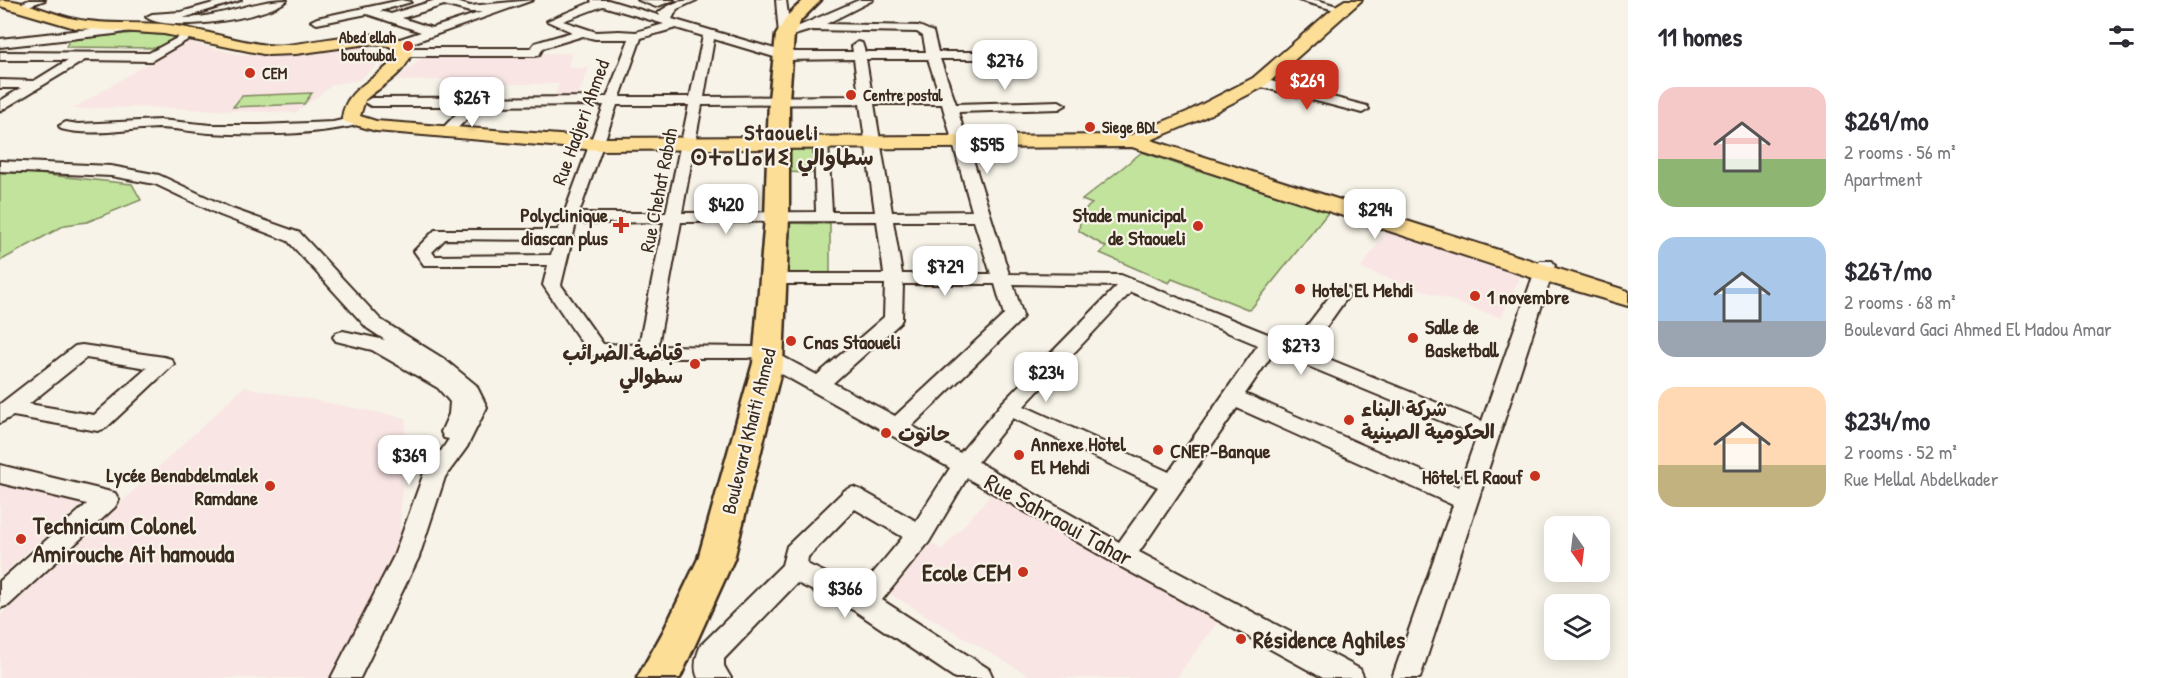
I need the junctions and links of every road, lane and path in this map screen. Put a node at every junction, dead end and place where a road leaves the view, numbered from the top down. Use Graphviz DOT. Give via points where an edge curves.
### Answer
graph roads {
  1 [pos="40,0"];
  2 [pos="208,0"];
  3 [pos="236,0"];
  4 [pos="282,0"];
  5 [pos="411,0"];
  6 [pos="528,0"];
  7 [pos="642,0"];
  8 [pos="669,0"];
  9 [pos="692,0"];
  10 [pos="868,0"];
  11 [pos="1303,0"];
  12 [pos="0,1"];
  13 [pos="439,1"];
  14 [pos="599,1"];
  15 [pos="782,4"];
  16 [pos="808,4"];
  17 [pos="1348,4"];
  18 [pos="20,6"];
  19 [pos="619,8"];
  20 [pos="508,10"];
  21 [pos="367,11"];
  22 [pos="152,17"];
  23 [pos="391,18"];
  24 [pos="660,20"];
  25 [pos="317,21"];
  26 [pos="676,24"];
  27 [pos="128,27"];
  28 [pos="810,27"];
  29 [pos="856,28"];
  30 [pos="432,32"];
  31 [pos="583,32"];
  32 [pos="192,33"];
  33 [pos="785,35"];
  34 [pos="636,36"];
  35 [pos="709,36"];
  36 [pos="0,43"];
  37 [pos="401,48"];
  38 [pos="981,55"];
  39 [pos="784,56"];
  40 [pos="0,57"];
  41 [pos="83,57"];
  42 [pos="860,57"];
  43 [pos="933,57"];
  44 [pos="65,68"];
  45 [pos="120,69"];
  46 [pos="1259,82"];
  47 [pos="0,84"];
  48 [pos="36,85"];
  49 [pos="779,99"];
  50 [pos="865,100"];
  51 [pos="476,101"];
  52 [pos="611,101"];
  53 [pos="696,101"];
  54 [pos="371,102"];
  55 [pos="950,104"];
  56 [pos="1059,105"];
  57 [pos="0,107"];
  58 [pos="1362,110"];
  59 [pos="356,121"];
  60 [pos="66,126"];
  61 [pos="445,133"];
  62 [pos="1143,137"];
  63 [pos="961,142"];
  64 [pos="689,143"];
  65 [pos="778,143"];
  66 [pos="821,143"];
  67 [pos="873,143"];
  68 [pos="598,144"];
  69 [pos="0,166"];
  70 [pos="981,216"];
  71 [pos="777,217"];
  72 [pos="824,217"];
  73 [pos="884,217"];
  74 [pos="674,218"];
  75 [pos="566,227"];
  76 [pos="558,260"];
  77 [pos="1545,269"];
  78 [pos="774,279"];
  79 [pos="1002,279"];
  80 [pos="894,280"];
  81 [pos="1129,284"];
  82 [pos="1628,290"];
  83 [pos="1342,292"];
  84 [pos="1628,299"];
  85 [pos="343,337"];
  86 [pos="1270,343"];
  87 [pos="647,352"];
  88 [pos="1296,354"];
  89 [pos="764,357"];
  90 [pos="819,384"];
  91 [pos="1232,397"];
  92 [pos="1010,408"];
  93 [pos="5,411"];
  94 [pos="897,427"];
  95 [pos="1488,432"];
  96 [pos="963,465"];
  97 [pos="437,471"];
  98 [pos="0,474"];
  99 [pos="1172,483"];
  100 [pos="1465,500"];
  101 [pos="920,535"];
  102 [pos="1123,556"];
  103 [pos="794,569"];
  104 [pos="0,597"];
  105 [pos="864,603"];
  106 [pos="345,678"];
  107 [pos="658,678"];
  108 [pos="717,678"];
  109 [pos="979,678"];
  110 [pos="1350,678"];
  111 [pos="1406,678"];
  1 -- 18 [label="street"];
  2 -- 22 [label="street"];
  3 -- 22 [label="street" via="181,15"];
  4 -- 22 [label="street" via="210,21 192,23"];
  5 -- 21 [label="street"];
  6 -- 20 [label="street"];
  7 -- 8 [label="street" via="656,4"];
  7 -- 19 [label="street"];
  9 -- 24 [label="street" via="668,9 672,10 664,13 670,16"];
  10 -- 28 [label="street"];
  11 -- 17 [label="street"];
  12 -- 18 [label="main road"];
  13 -- 20 [label="street" via="470,9"];
  13 -- 23 [label="street"];
  14 -- 19 [label="street"];
  14 -- 31 [label="street" via="553,21"];
  15 -- 16 [label="highway" via="793,11"];
  15 -- 33 [label="street"];
  16 -- 33 [label="highway"];
  17 -- 46 [label="main road"];
  18 -- 27 [label="main road" via="75,24"];
  19 -- 24 [label="street"];
  20 -- 30 [label="street"];
  21 -- 23 [label="street"];
  21 -- 25 [label="street"];
  22 -- 27 [label="street"];
  23 -- 30 [label="street"];
  24 -- 26 [label="street"];
  26 -- 34 [label="street"];
  26 -- 35 [label="street"];
  27 -- 32 [label="main road"];
  27 -- 36 [label="street" via="114,32"];
  28 -- 29 [label="street"];
  28 -- 33 [label="street"];
  29 -- 42 [label="street"];
  29 -- 43 [label="street" via="924,30 929,34"];
  30 -- 37 [label="street"];
  31 -- 34 [label="street" via="595,36"];
  31 -- 37 [label="street" via="539,46 535,52"];
  32 -- 37 [label="main road" via="268,50 368,39"];
  32 -- 41 [label="street" via="151,57"];
  33 -- 39 [label="highway, Boulevard Khaiti Ahmed"];
  34 -- 52 [label="street, Rue Hadjeri Ahmed"];
  35 -- 39 [label="street"];
  35 -- 53 [label="street, Rue Chehat Rabah"];
  37 -- 59 [label="main road" via="402,60 352,105 351,117"];
  38 -- 43 [label="street"];
  39 -- 42 [label="street"];
  39 -- 49 [label="highway, Boulevard Khaiti Ahmed"];
  40 -- 41 [label="street"];
  41 -- 44 [label="street"];
  42 -- 43 [label="street"];
  42 -- 50 [label="street"];
  43 -- 55 [label="street"];
  44 -- 45 [label="street"];
  44 -- 48 [label="street"];
  46 -- 58 [label="street"];
  46 -- 62 [label="main road"];
  47 -- 48 [label="street"];
  48 -- 57 [label="street"];
  49 -- 50 [label="street"];
  49 -- 53 [label="street"];
  49 -- 65 [label="highway, Boulevard Khaiti Ahmed"];
  50 -- 55 [label="street"];
  50 -- 67 [label="street"];
  51 -- 52 [label="street"];
  51 -- 54 [label="street"];
  51 -- 61 [label="street"];
  52 -- 53 [label="street"];
  52 -- 68 [label="street, Rue Hadjeri Ahmed"];
  53 -- 64 [label="street, Rue Chehat Rabah"];
  55 -- 56 [label="street"];
  55 -- 63 [label="street"];
  59 -- 60 [label="street" via="333,126 260,129 160,124"];
  59 -- 61 [label="main road"];
  61 -- 68 [label="main road"];
  62 -- 63 [label="main road"];
  62 -- 77 [label="main road"];
  63 -- 67 [label="main road"];
  63 -- 70 [label="street"];
  64 -- 65 [label="main road"];
  64 -- 68 [label="main road"];
  64 -- 74 [label="street, Rue Chehat Rabah"];
  65 -- 66 [label="main road"];
  65 -- 71 [label="highway, Boulevard Khaiti Ahmed"];
  66 -- 67 [label="main road"];
  66 -- 72 [label="street"];
  67 -- 73 [label="street"];
  68 -- 75 [label="street, Rue Hadjeri Ahmed"];
  69 -- 97 [label="street" via="111,171 159,180 226,212 294,237 374,324 469,390 476,407 450,456"];
  70 -- 73 [label="street"];
  70 -- 79 [label="street"];
  71 -- 72 [label="street"];
  71 -- 74 [label="street"];
  71 -- 78 [label="highway, Boulevard Khaiti Ahmed"];
  72 -- 73 [label="street"];
  73 -- 80 [label="street"];
  74 -- 75 [label="street"];
  74 -- 87 [label="street, Rue Chehat Rabah"];
  75 -- 76 [label="street, Rue Hadjeri Ahmed"];
  75 -- 76 [label="street" via="441,234 423,251 430,261"];
  76 -- 87 [label="street, Rue Hadjeri Ahmed" via="552,285 597,350"];
  77 -- 82 [label="main road"];
  77 -- 84 [label="main road"];
  77 -- 95 [label="street"];
  78 -- 80 [label="street"];
  78 -- 89 [label="highway, Boulevard Khaiti Ahmed"];
  79 -- 80 [label="street"];
  79 -- 81 [label="street" via="1115,279"];
  79 -- 94 [label="street" via="1014,316"];
  80 -- 90 [label="street" via="893,319"];
  81 -- 86 [label="street"];
  81 -- 92 [label="street"];
  83 -- 88 [label="street"];
  85 -- 97 [label="street" via="378,345 445,383 461,400 460,414"];
  86 -- 88 [label="street"];
  86 -- 91 [label="street"];
  87 -- 89 [label="street, Rue Hadjeri Ahmed"];
  88 -- 95 [label="street"];
  89 -- 90 [label="street, Rue Sahraoui Tahar"];
  89 -- 107 [label="highway, Boulevard Khaiti Ahmed" via="716,559"];
  90 -- 94 [label="street, Rue Sahraoui Tahar"];
  91 -- 99 [label="street"];
  91 -- 100 [label="street"];
  92 -- 96 [label="street"];
  92 -- 99 [label="street"];
  93 -- 93 [label="street" via="98,423 164,364 82,351"];
  94 -- 96 [label="street, Rue Sahraoui Tahar"];
  95 -- 100 [label="street"];
  96 -- 101 [label="street"];
  96 -- 102 [label="street, Rue Sahraoui Tahar"];
  97 -- 106 [label="street" via="406,557"];
  98 -- 104 [label="street" via="107,500"];
  99 -- 102 [label="street"];
  100 -- 111 [label="street"];
  101 -- 103 [label="street" via="853,496 796,554"];
  101 -- 105 [label="street"];
  102 -- 110 [label="street, Rue Sahraoui Tahar"];
  103 -- 105 [label="street"];
  103 -- 108 [label="street" via="711,654 709,671"];
  105 -- 109 [label="street"];
}
